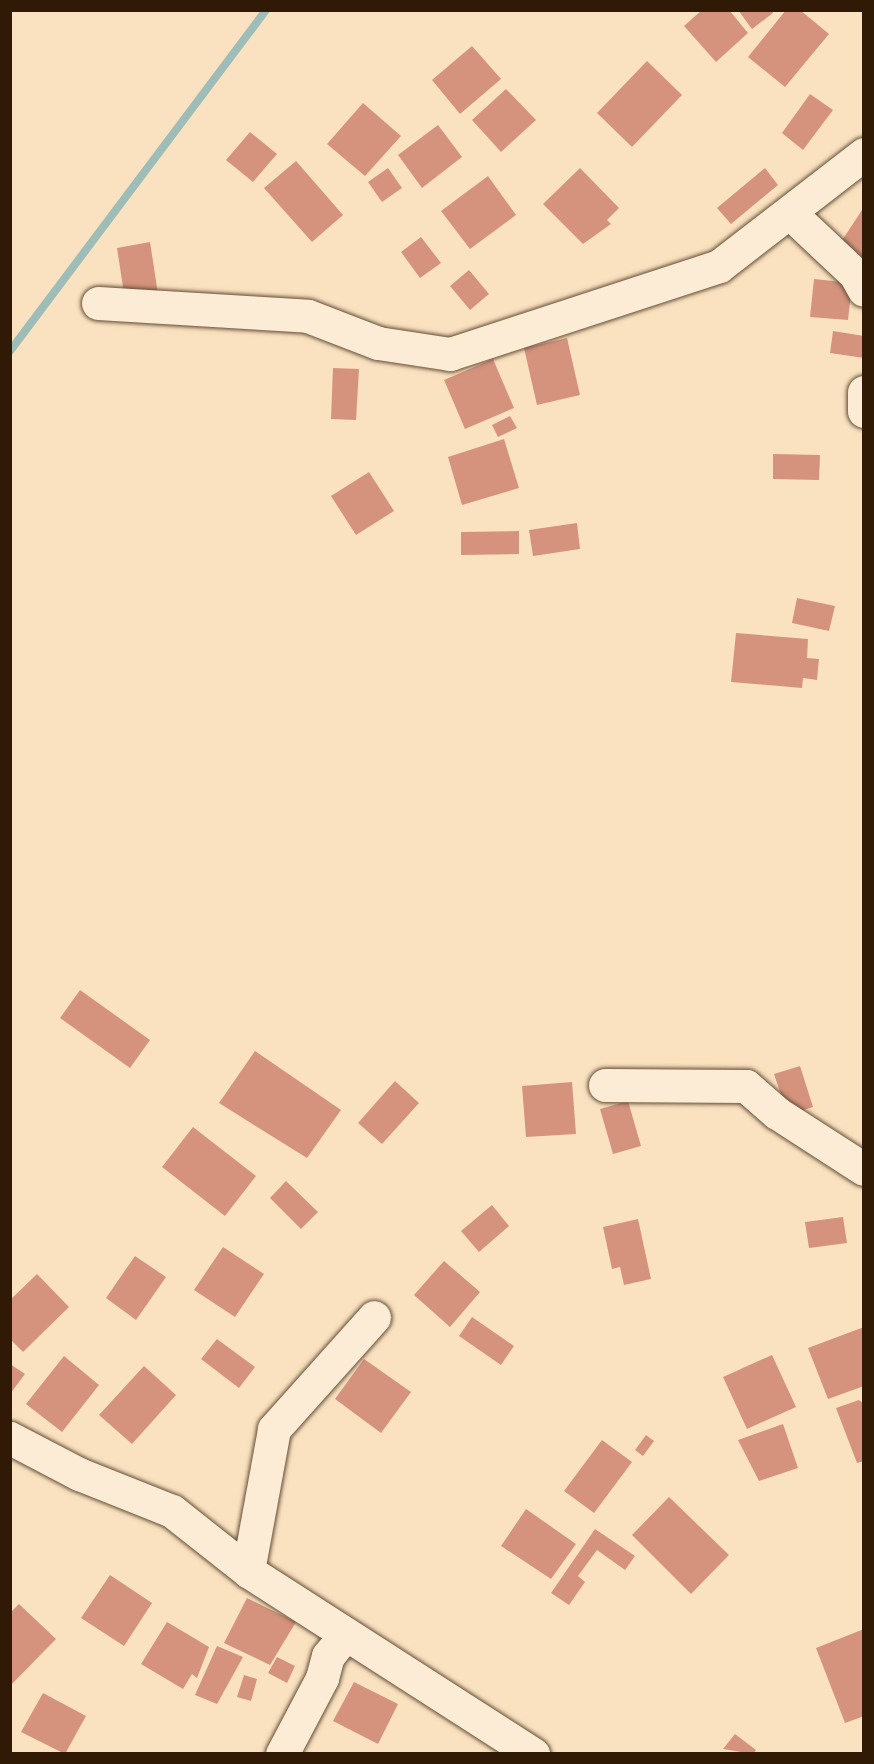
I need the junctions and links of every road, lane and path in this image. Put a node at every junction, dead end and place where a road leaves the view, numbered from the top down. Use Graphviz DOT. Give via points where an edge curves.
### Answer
graph roads {
  1 [pos="864,154"];
  2 [pos="790,213"];
  3 [pos="864,290"];
  4 [pos="98,303"];
  5 [pos="864,392"];
  6 [pos="864,411"];
  7 [pos="604,1085"];
  8 [pos="864,1169"];
  9 [pos="374,1317"];
  10 [pos="10,1438"];
  11 [pos="248,1571"];
  12 [pos="346,1634"];
  13 [pos="282,1754"];
  14 [pos="533,1754"];
  1 -- 2 [label="street"];
  2 -- 3 [label="street" via="855,274"];
  2 -- 4 [label="street" via="719,266 450,354 378,343 308,316"];
  5 -- 6 [label="street"];
  7 -- 8 [label="street" via="746,1086 777,1113"];
  9 -- 11 [label="street" via="274,1429"];
  10 -- 11 [label="street" via="78,1474 172,1511"];
  11 -- 12 [label="street"];
  12 -- 13 [label="street" via="328,1656 322,1678"];
  12 -- 14 [label="street"];
}
